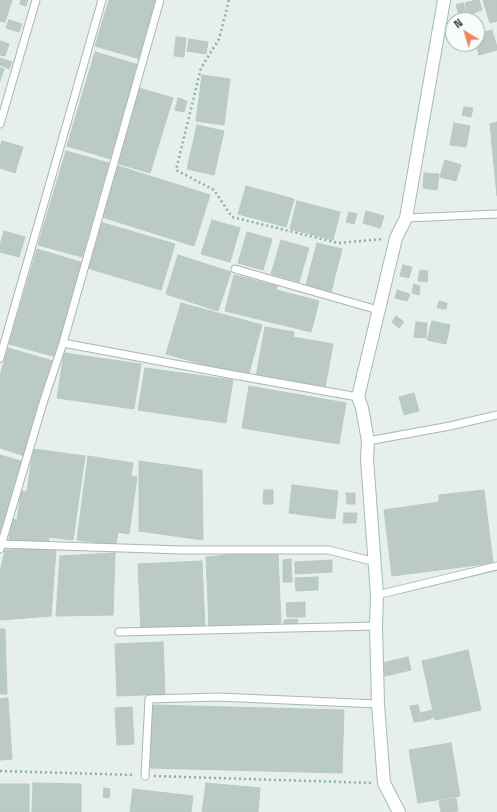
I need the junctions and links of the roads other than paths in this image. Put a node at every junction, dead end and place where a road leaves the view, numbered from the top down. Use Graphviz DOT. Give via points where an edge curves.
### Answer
graph roads {
  1 [pos="36,0"];
  2 [pos="102,0"];
  3 [pos="160,0"];
  4 [pos="444,0"];
  5 [pos="0,124"];
  6 [pos="497,214"];
  7 [pos="406,218"];
  8 [pos="235,268"];
  9 [pos="378,310"];
  10 [pos="64,343"];
  11 [pos="0,358"];
  12 [pos="358,397"];
  13 [pos="497,415"];
  14 [pos="368,441"];
  15 [pos="1,547"];
  16 [pos="375,562"];
  17 [pos="497,566"];
  18 [pos="377,595"];
  19 [pos="376,626"];
  20 [pos="119,632"];
  21 [pos="378,704"];
  22 [pos="146,776"];
  23 [pos="399,812"];
  1 -- 5 [label="lane"];
  2 -- 11 [label="lane"];
  3 -- 10 [label="lane"];
  4 -- 7 [label="street"];
  6 -- 7 [label="lane"];
  7 -- 9 [label="street" via="396,238"];
  8 -- 9 [label="lane"];
  9 -- 12 [label="street"];
  10 -- 12 [label="lane"];
  10 -- 15 [label="lane" via="43,403"];
  12 -- 14 [label="street"];
  13 -- 14 [label="lane"];
  14 -- 16 [label="street" via="367,459"];
  15 -- 16 [label="lane" via="328,550"];
  16 -- 18 [label="street"];
  17 -- 18 [label="lane"];
  18 -- 19 [label="street"];
  19 -- 20 [label="lane"];
  19 -- 21 [label="street"];
  21 -- 22 [label="lane" via="218,697 149,699"];
  21 -- 23 [label="street" via="384,783"];
}
